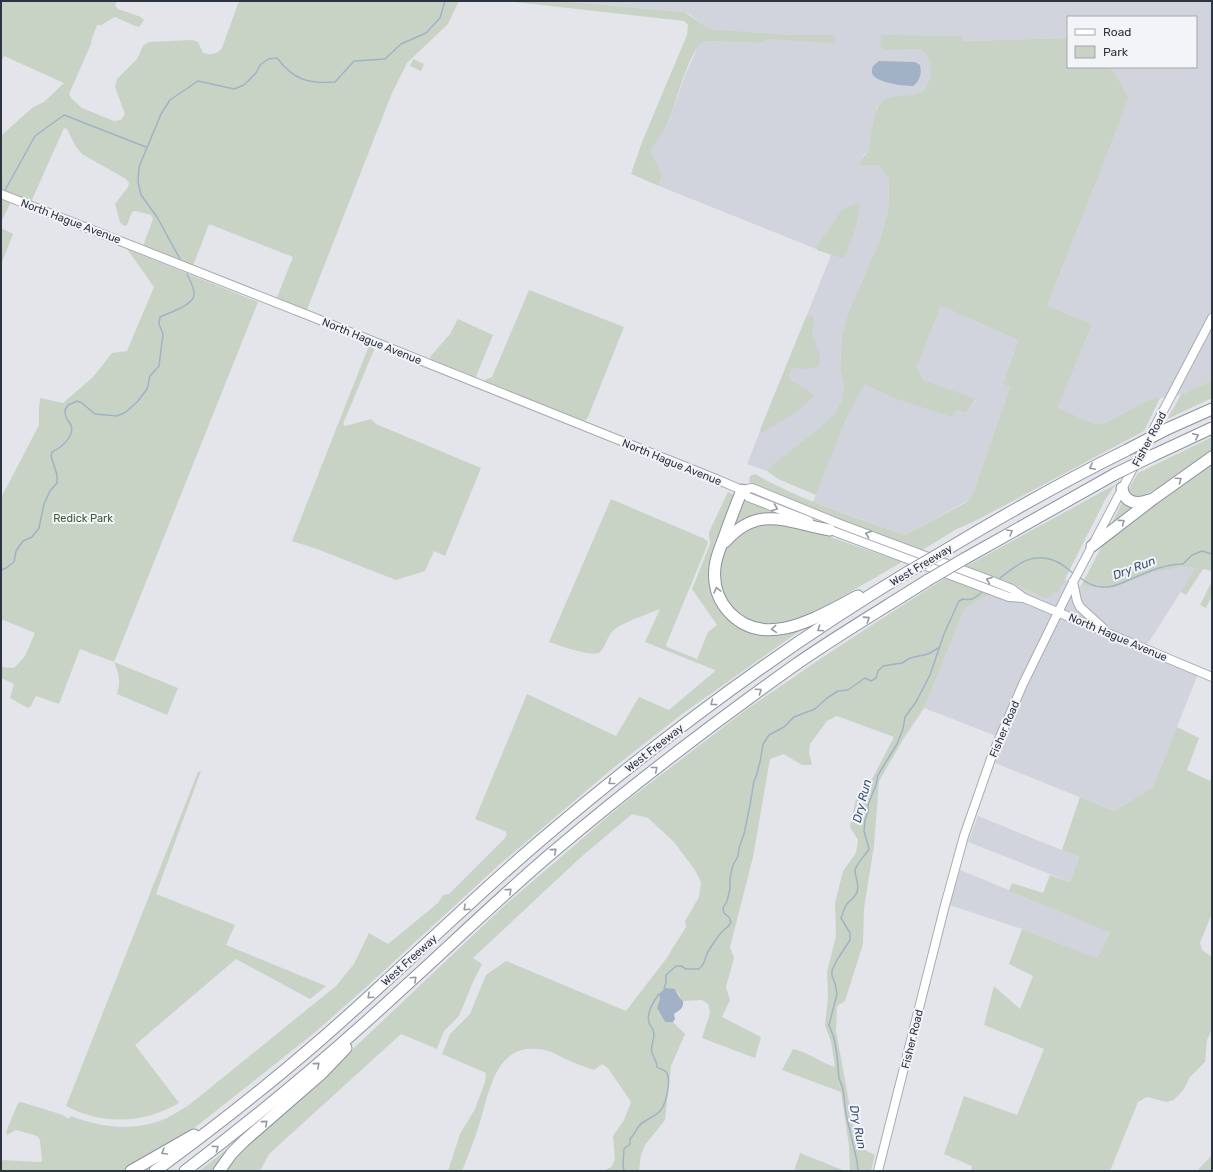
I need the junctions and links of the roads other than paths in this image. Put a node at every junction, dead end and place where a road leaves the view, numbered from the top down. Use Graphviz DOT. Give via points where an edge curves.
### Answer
graph roads {
  1 [pos="4,195"];
  2 [pos="1212,318"];
  3 [pos="1212,409"];
  4 [pos="1212,428"];
  5 [pos="1212,457"];
  6 [pos="1122,488"];
  7 [pos="742,490"];
  8 [pos="1153,499"];
  9 [pos="830,530"];
  10 [pos="1092,546"];
  11 [pos="719,551"];
  12 [pos="1073,582"];
  13 [pos="888,584"];
  14 [pos="1024,598"];
  15 [pos="1058,611"];
  16 [pos="1108,633"];
  17 [pos="1212,677"];
  18 [pos="401,991"];
  19 [pos="234,1112"];
  20 [pos="131,1171"];
  21 [pos="155,1171"];
  22 [pos="185,1171"];
  23 [pos="219,1171"];
  24 [pos="878,1171"];
  1 -- 7 [label="main road, North Hague Avenue"];
  2 -- 6 [label="main road, Fisher Road"];
  3 -- 13 [label="highway, West Freeway, one-way, bridge" via="1167,429 1032,499"];
  18 -- 4 [label="highway, West Freeway, one-way, bridge" via="524,877 658,766 798,664 964,559 1115,474"];
  8 -- 5 [label="highway, one-way"];
  6 -- 8 [label="highway" via="1124,495 1132,502 1140,503"];
  6 -- 10 [label="main road, Fisher Road"];
  7 -- 9 [label="main road, North Hague Avenue, one-way" via="748,497"];
  7 -- 11 [label="highway"];
  14 -- 7 [label="main road, North Hague Avenue, one-way" via="1012,589 752,488"];
  10 -- 8 [label="highway, one-way"];
  9 -- 11 [label="highway" via="769,518 750,522 735,532"];
  9 -- 14 [label="main road, North Hague Avenue" via="1009,598"];
  10 -- 12 [label="main road, Fisher Road"];
  13 -- 11 [label="highway, one-way" via="800,624 762,630 746,626 739,621 719,597 714,578"];
  12 -- 15 [label="main road, Fisher Road"];
  12 -- 16 [label="main road" via="1080,607"];
  13 -- 19 [label="highway, West Freeway, one-way" via="735,687 591,798 515,863 318,1042"];
  14 -- 15 [label="main road, North Hague Avenue"];
  15 -- 16 [label="main road, North Hague Avenue"];
  15 -- 24 [label="main road, Fisher Road" via="1013,706 971,814 944,909"];
  16 -- 17 [label="main road, North Hague Avenue"];
  22 -- 18 [label="highway, West Freeway, one-way" via="298,1082"];
  23 -- 18 [label="highway, one-way" via="244,1141 322,1073"];
  19 -- 20 [label="highway, one-way"];
  19 -- 21 [label="highway, West Freeway"];
}
